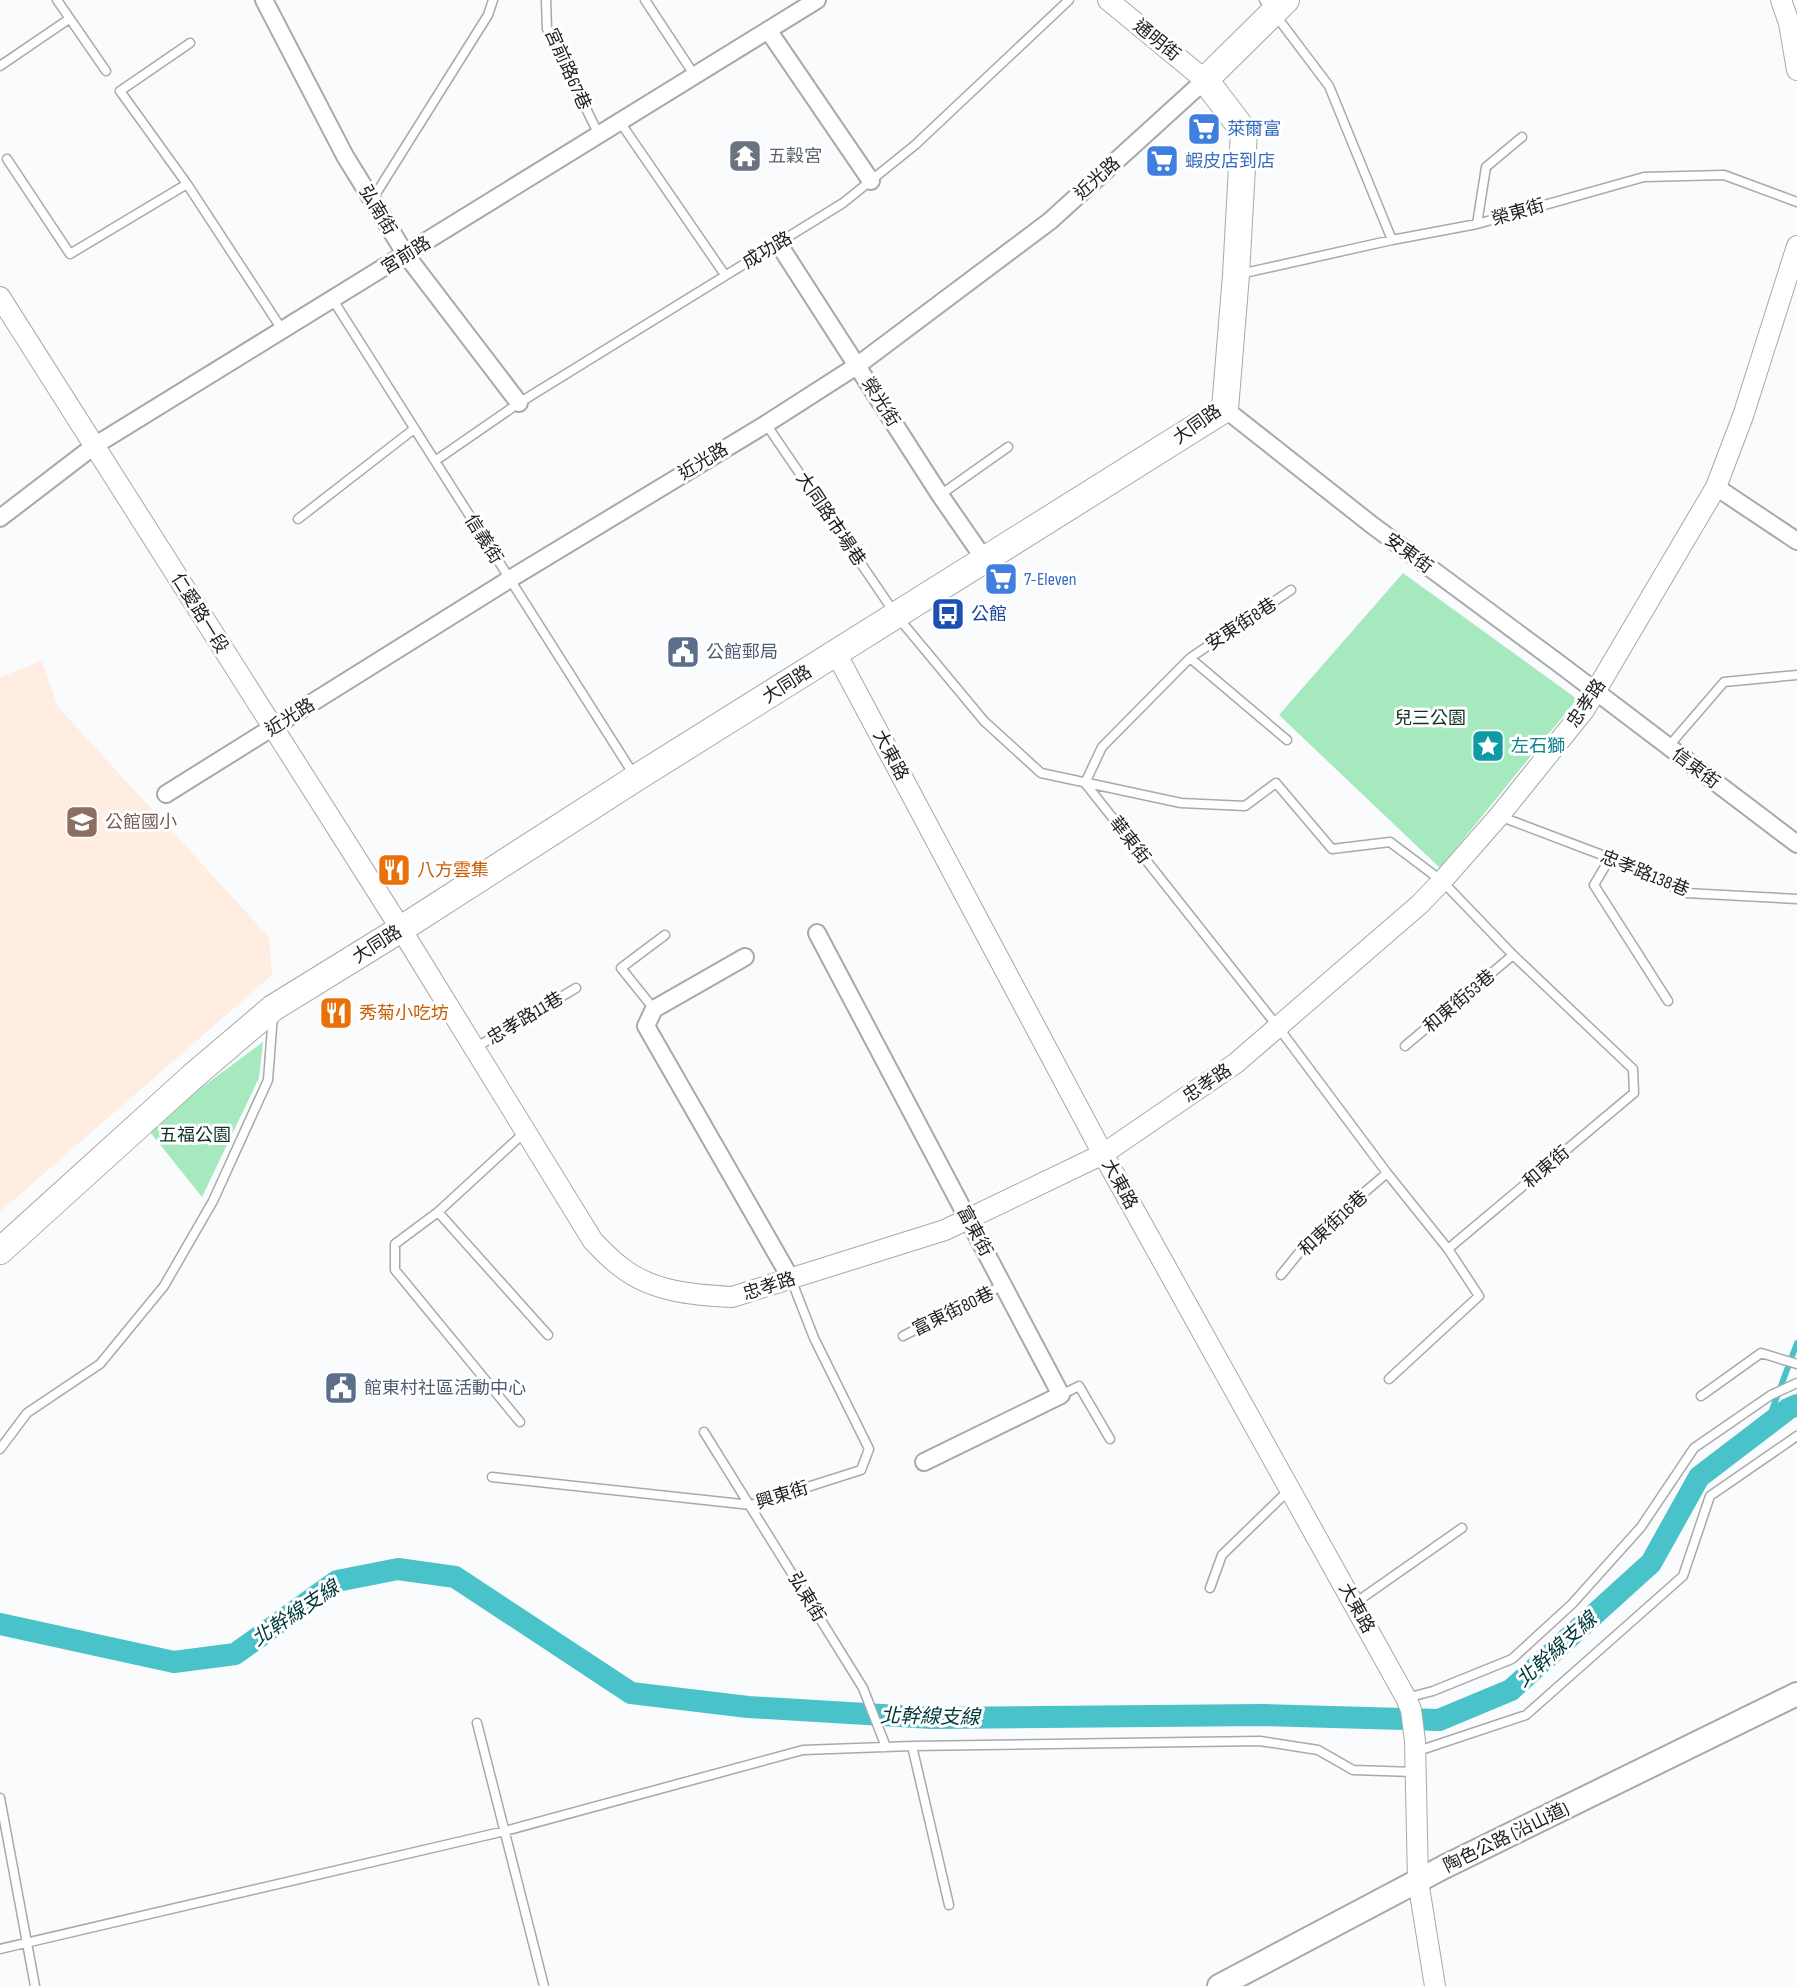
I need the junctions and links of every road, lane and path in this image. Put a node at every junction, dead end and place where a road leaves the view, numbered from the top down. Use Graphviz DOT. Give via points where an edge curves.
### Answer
graph roads {
  1 [pos="57,0"];
  2 [pos="264,0"];
  3 [pos="494,0"];
  4 [pos="546,0"];
  5 [pos="645,0"];
  6 [pos="817,0"];
  7 [pos="1069,0"];
  8 [pos="1108,0"];
  9 [pos="1781,0"];
  10 [pos="1275,4"];
  11 [pos="69,19"];
  12 [pos="1793,20"];
  13 [pos="768,30"];
  14 [pos="190,43"];
  15 [pos="1795,44"];
  16 [pos="0,66"];
  17 [pos="1797,70"];
  18 [pos="106,71"];
  19 [pos="695,75"];
  20 [pos="1205,80"];
  21 [pos="620,122"];
  22 [pos="599,135"];
  23 [pos="1522,136"];
  24 [pos="7,159"];
  25 [pos="871,181"];
  26 [pos="187,184"];
  27 [pos="372,200"];
  28 [pos="1797,202"];
  29 [pos="1477,224"];
  30 [pos="1392,240"];
  31 [pos="778,243"];
  32 [pos="1797,246"];
  33 [pos="405,255"];
  34 [pos="725,275"];
  35 [pos="1236,275"];
  36 [pos="0,297"];
  37 [pos="333,300"];
  38 [pos="283,331"];
  39 [pos="858,365"];
  40 [pos="519,402"];
  41 [pos="1226,409"];
  42 [pos="766,423"];
  43 [pos="414,429"];
  44 [pos="94,446"];
  45 [pos="1008,447"];
  46 [pos="435,461"];
  47 [pos="1716,487"];
  48 [pos="940,495"];
  49 [pos="0,518"];
  50 [pos="298,519"];
  51 [pos="1797,541"];
  52 [pos="985,560"];
  53 [pos="510,579"];
  54 [pos="1292,590"];
  55 [pos="896,615"];
  56 [pos="836,653"];
  57 [pos="1190,658"];
  58 [pos="1797,675"];
  59 [pos="1595,692"];
  60 [pos="273,728"];
  61 [pos="1287,740"];
  62 [pos="1668,747"];
  63 [pos="636,778"];
  64 [pos="1085,783"];
  65 [pos="166,794"];
  66 [pos="1499,816"];
  67 [pos="1797,844"];
  68 [pos="1610,858"];
  69 [pos="1442,881"];
  70 [pos="1797,899"];
  71 [pos="401,929"];
  72 [pos="816,933"];
  73 [pos="665,935"];
  74 [pos="1513,955"];
  75 [pos="745,957"];
  76 [pos="576,988"];
  77 [pos="1668,1001"];
  78 [pos="273,1008"];
  79 [pos="654,1009"];
  80 [pos="1278,1027"];
  81 [pos="1405,1046"];
  82 [pos="475,1048"];
  83 [pos="525,1132"];
  84 [pos="1103,1154"];
  85 [pos="1387,1173"];
  86 [pos="438,1212"];
  87 [pos="968,1219"];
  88 [pos="1448,1249"];
  89 [pos="0,1251"];
  90 [pos="1281,1275"];
  91 [pos="791,1279"];
  92 [pos="1004,1286"];
  93 [pos="548,1335"];
  94 [pos="903,1336"];
  95 [pos="1797,1364"];
  96 [pos="1389,1378"];
  97 [pos="1796,1383"];
  98 [pos="1061,1395"];
  99 [pos="1701,1396"];
  100 [pos="520,1422"];
  101 [pos="704,1432"];
  102 [pos="1797,1436"];
  103 [pos="1110,1439"];
  104 [pos="0,1449"];
  105 [pos="924,1462"];
  106 [pos="492,1477"];
  107 [pos="1289,1490"];
  108 [pos="751,1505"];
  109 [pos="1462,1528"];
  110 [pos="1210,1588"];
  111 [pos="1355,1603"];
  112 [pos="1797,1694"];
  113 [pos="1409,1704"];
  114 [pos="477,1723"];
  115 [pos="912,1746"];
  116 [pos="886,1747"];
  117 [pos="1414,1752"];
  118 [pos="1414,1772"];
  119 [pos="0,1798"];
  120 [pos="506,1831"];
  121 [pos="1419,1881"];
  122 [pos="949,1905"];
  123 [pos="25,1943"];
  124 [pos="0,1949"];
  125 [pos="34,1986"];
  126 [pos="544,1986"];
  127 [pos="1219,1986"];
  128 [pos="1435,1986"];
  1 -- 11 [label="lane"];
  2 -- 27 [label="street, 弘南街"];
  3 -- 27 [label="lane"];
  4 -- 22 [label="lane, 宮前路67巷" via="547,29"];
  5 -- 19 [label="lane"];
  6 -- 13 [label="street, 宮前路"];
  7 -- 25 [label="lane, 成功路" via="915,145"];
  8 -- 20 [label="street, 通明街"];
  9 -- 12 [label="street"];
  10 -- 20 [label="main road"];
  10 -- 30 [label="lane" via="1329,86"];
  11 -- 16 [label="lane"];
  11 -- 18 [label="lane"];
  12 -- 15 [label="street"];
  13 -- 19 [label="street, 宮前路"];
  13 -- 25 [label="street"];
  14 -- 26 [label="lane" via="120,91"];
  15 -- 17 [label="street"];
  19 -- 21 [label="street, 宮前路"];
  20 -- 35 [label="main road, 大同路" via="1244,131"];
  20 -- 39 [label="street, 近光路" via="1050,221"];
  21 -- 22 [label="street, 宮前路"];
  21 -- 34 [label="lane"];
  22 -- 33 [label="street, 宮前路"];
  23 -- 29 [label="lane" via="1486,167"];
  24 -- 26 [label="lane" via="70,254"];
  25 -- 31 [label="lane, 成功路"];
  26 -- 38 [label="lane"];
  27 -- 33 [label="street, 弘南街"];
  28 -- 29 [label="lane, 榮東街" via="1724,175 1644,177"];
  29 -- 30 [label="lane, 榮東街"];
  30 -- 35 [label="lane, 榮東街"];
  31 -- 34 [label="lane, 成功路"];
  31 -- 39 [label="street, 榮光街"];
  32 -- 47 [label="street, 忠孝路"];
  33 -- 37 [label="street, 宮前路"];
  33 -- 40 [label="street, 弘南街"];
  34 -- 40 [label="lane, 成功路"];
  35 -- 41 [label="main road, 大同路"];
  36 -- 44 [label="street, 仁愛路一段"];
  37 -- 38 [label="street, 宮前路"];
  37 -- 43 [label="lane, 信義街"];
  38 -- 44 [label="street, 宮前路"];
  39 -- 42 [label="street, 近光路"];
  39 -- 48 [label="street, 榮光街"];
  40 -- 46 [label="lane, 成功路"];
  41 -- 52 [label="main road, 大同路"];
  41 -- 59 [label="street, 安東街" via="1372,525"];
  42 -- 53 [label="street, 近光路"];
  42 -- 55 [label="lane, 大同路市場巷"];
  43 -- 46 [label="lane, 信義街"];
  43 -- 50 [label="lane"];
  44 -- 49 [label="street, 宮前路"];
  44 -- 60 [label="street, 仁愛路一段"];
  45 -- 48 [label="lane"];
  46 -- 53 [label="lane, 信義街"];
  47 -- 51 [label="street"];
  47 -- 59 [label="street, 忠孝路"];
  48 -- 52 [label="street, 榮光街"];
  52 -- 55 [label="main road, 大同路"];
  53 -- 60 [label="street, 近光路"];
  53 -- 63 [label="lane, 信義街"];
  54 -- 57 [label="lane, 安東街8巷"];
  55 -- 56 [label="main road, 大同路"];
  55 -- 64 [label="lane, 大同路市場巷" via="984,721 1041,773"];
  56 -- 63 [label="main road, 大同路"];
  56 -- 84 [label="street, 大東路"];
  57 -- 61 [label="lane"];
  57 -- 64 [label="lane" via="1102,747"];
  58 -- 62 [label="lane" via="1724,682"];
  59 -- 62 [label="street, 信東街"];
  59 -- 66 [label="street, 忠孝路"];
  60 -- 65 [label="street, 近光路"];
  60 -- 71 [label="street, 仁愛路一段"];
  62 -- 67 [label="street, 信東街"];
  63 -- 71 [label="main road, 大同路"];
  64 -- 69 [label="lane, 和東街" via="1181,803 1245,806 1276,783 1332,849 1390,842"];
  64 -- 80 [label="lane, 華東街"];
  66 -- 68 [label="lane, 忠孝路138巷"];
  66 -- 69 [label="street, 忠孝路"];
  68 -- 70 [label="lane, 忠孝路138巷" via="1686,893"];
  68 -- 77 [label="lane" via="1594,885"];
  69 -- 74 [label="lane, 和東街"];
  69 -- 80 [label="street, 忠孝路"];
  71 -- 78 [label="main road, 大同路"];
  71 -- 82 [label="street, 忠孝路"];
  72 -- 87 [label="street, 富東街"];
  73 -- 79 [label="lane" via="621,968"];
  74 -- 81 [label="lane, 和東街53巷"];
  74 -- 88 [label="lane, 和東街" via="1633,1069 1634,1094"];
  75 -- 79 [label="street"];
  76 -- 82 [label="lane, 忠孝路11巷"];
  78 -- 89 [label="main road, 大同路"];
  78 -- 104 [label="lane" via="268,1080 213,1201 164,1286 100,1364 27,1413"];
  79 -- 91 [label="street" via="646,1026"];
  80 -- 84 [label="street, 忠孝路" via="1236,1063"];
  80 -- 85 [label="lane"];
  82 -- 83 [label="street, 忠孝路"];
  83 -- 86 [label="lane"];
  83 -- 91 [label="street, 忠孝路" via="593,1241 621,1268 656,1287 732,1298"];
  84 -- 87 [label="street, 忠孝路"];
  84 -- 107 [label="street, 大東路"];
  85 -- 88 [label="lane"];
  85 -- 90 [label="lane, 和東街16巷" via="1310,1239"];
  86 -- 93 [label="lane"];
  86 -- 100 [label="lane" via="395,1244 395,1270"];
  87 -- 91 [label="street, 忠孝路" via="945,1230"];
  87 -- 92 [label="street, 富東街"];
  88 -- 96 [label="lane" via="1479,1296"];
  91 -- 108 [label="lane, 興東街" via="814,1338 869,1449 861,1470"];
  92 -- 94 [label="lane, 富東街80巷"];
  92 -- 98 [label="street, 富東街"];
  95 -- 99 [label="lane" via="1761,1353"];
  97 -- 113 [label="lane" via="1771,1395 1694,1448 1641,1527 1572,1604 1512,1659"];
  98 -- 103 [label="lane" via="1079,1386"];
  98 -- 105 [label="street"];
  101 -- 108 [label="lane, 弘東街"];
  102 -- 117 [label="lane" via="1710,1496 1683,1576 1526,1715"];
  106 -- 108 [label="lane, 興東街"];
  107 -- 110 [label="lane" via="1222,1555"];
  107 -- 111 [label="street, 大東路"];
  108 -- 116 [label="lane, 弘東街" via="863,1688"];
  109 -- 111 [label="lane"];
  111 -- 113 [label="street, 大東路"];
  112 -- 121 [label="main road, 陶色公路 (沿山道)"];
  113 -- 117 [label="street"];
  114 -- 120 [label="lane"];
  115 -- 116 [label="lane"];
  115 -- 118 [label="lane" via="1260,1741 1318,1750 1353,1770"];
  115 -- 122 [label="lane"];
  116 -- 120 [label="lane" via="803,1750"];
  117 -- 118 [label="street"];
  118 -- 121 [label="street"];
  119 -- 123 [label="lane"];
  120 -- 123 [label="lane"];
  120 -- 126 [label="lane"];
  121 -- 127 [label="main road, 陶色公路 (沿山道)"];
  121 -- 128 [label="street"];
  123 -- 124 [label="lane"];
  123 -- 125 [label="lane"];
}
